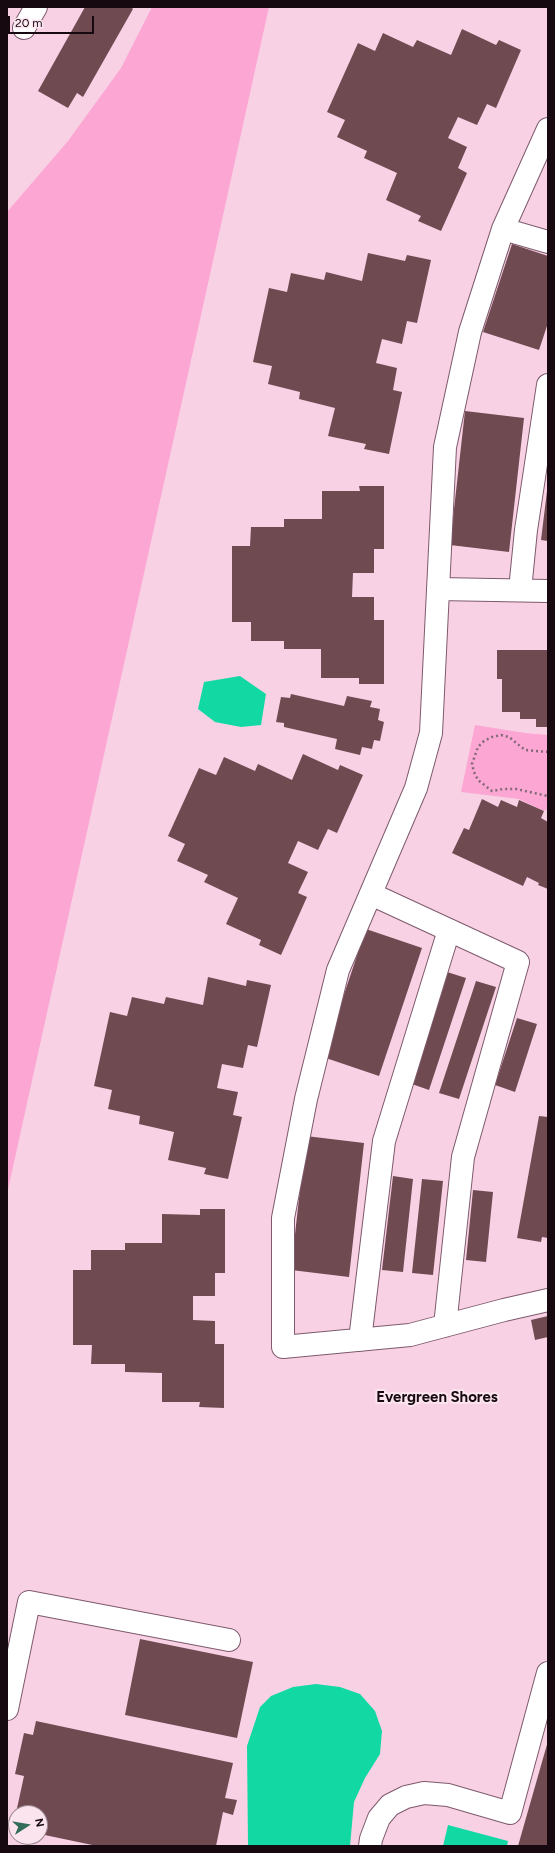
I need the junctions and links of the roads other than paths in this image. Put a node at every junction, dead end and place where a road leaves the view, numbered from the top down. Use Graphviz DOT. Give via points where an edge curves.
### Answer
graph roads {
  1 [pos="36,7"];
  2 [pos="24,28"];
  3 [pos="548,129"];
  4 [pos="503,229"];
  5 [pos="548,242"];
  6 [pos="548,385"];
  7 [pos="438,589"];
  8 [pos="520,590"];
  9 [pos="548,591"];
  10 [pos="371,894"];
  11 [pos="449,930"];
  12 [pos="548,1300"];
  13 [pos="445,1326"];
  14 [pos="360,1340"];
  15 [pos="229,1640"];
  16 [pos="548,1673"];
  17 [pos="7,1709"];
  18 [pos="370,1846"];
  1 -- 2 [label="lane"];
  3 -- 4 [label="lane"];
  4 -- 5 [label="lane"];
  4 -- 7 [label="lane" via="470,332 445,447"];
  6 -- 8 [label="lane" via="526,530"];
  7 -- 8 [label="lane"];
  7 -- 10 [label="lane" via="431,733 416,788"];
  8 -- 9 [label="lane"];
  10 -- 11 [label="lane"];
  10 -- 14 [label="lane" via="338,970 306,1099 283,1218 283,1346"];
  11 -- 13 [label="lane" via="518,962 463,1157"];
  11 -- 14 [label="lane" via="384,1141"];
  12 -- 13 [label="lane"];
  13 -- 14 [label="lane" via="410,1335"];
  15 -- 17 [label="lane" via="29,1602"];
  16 -- 18 [label="lane" via="510,1813 448,1795 424,1793 406,1797 390,1805 379,1818"];
}
